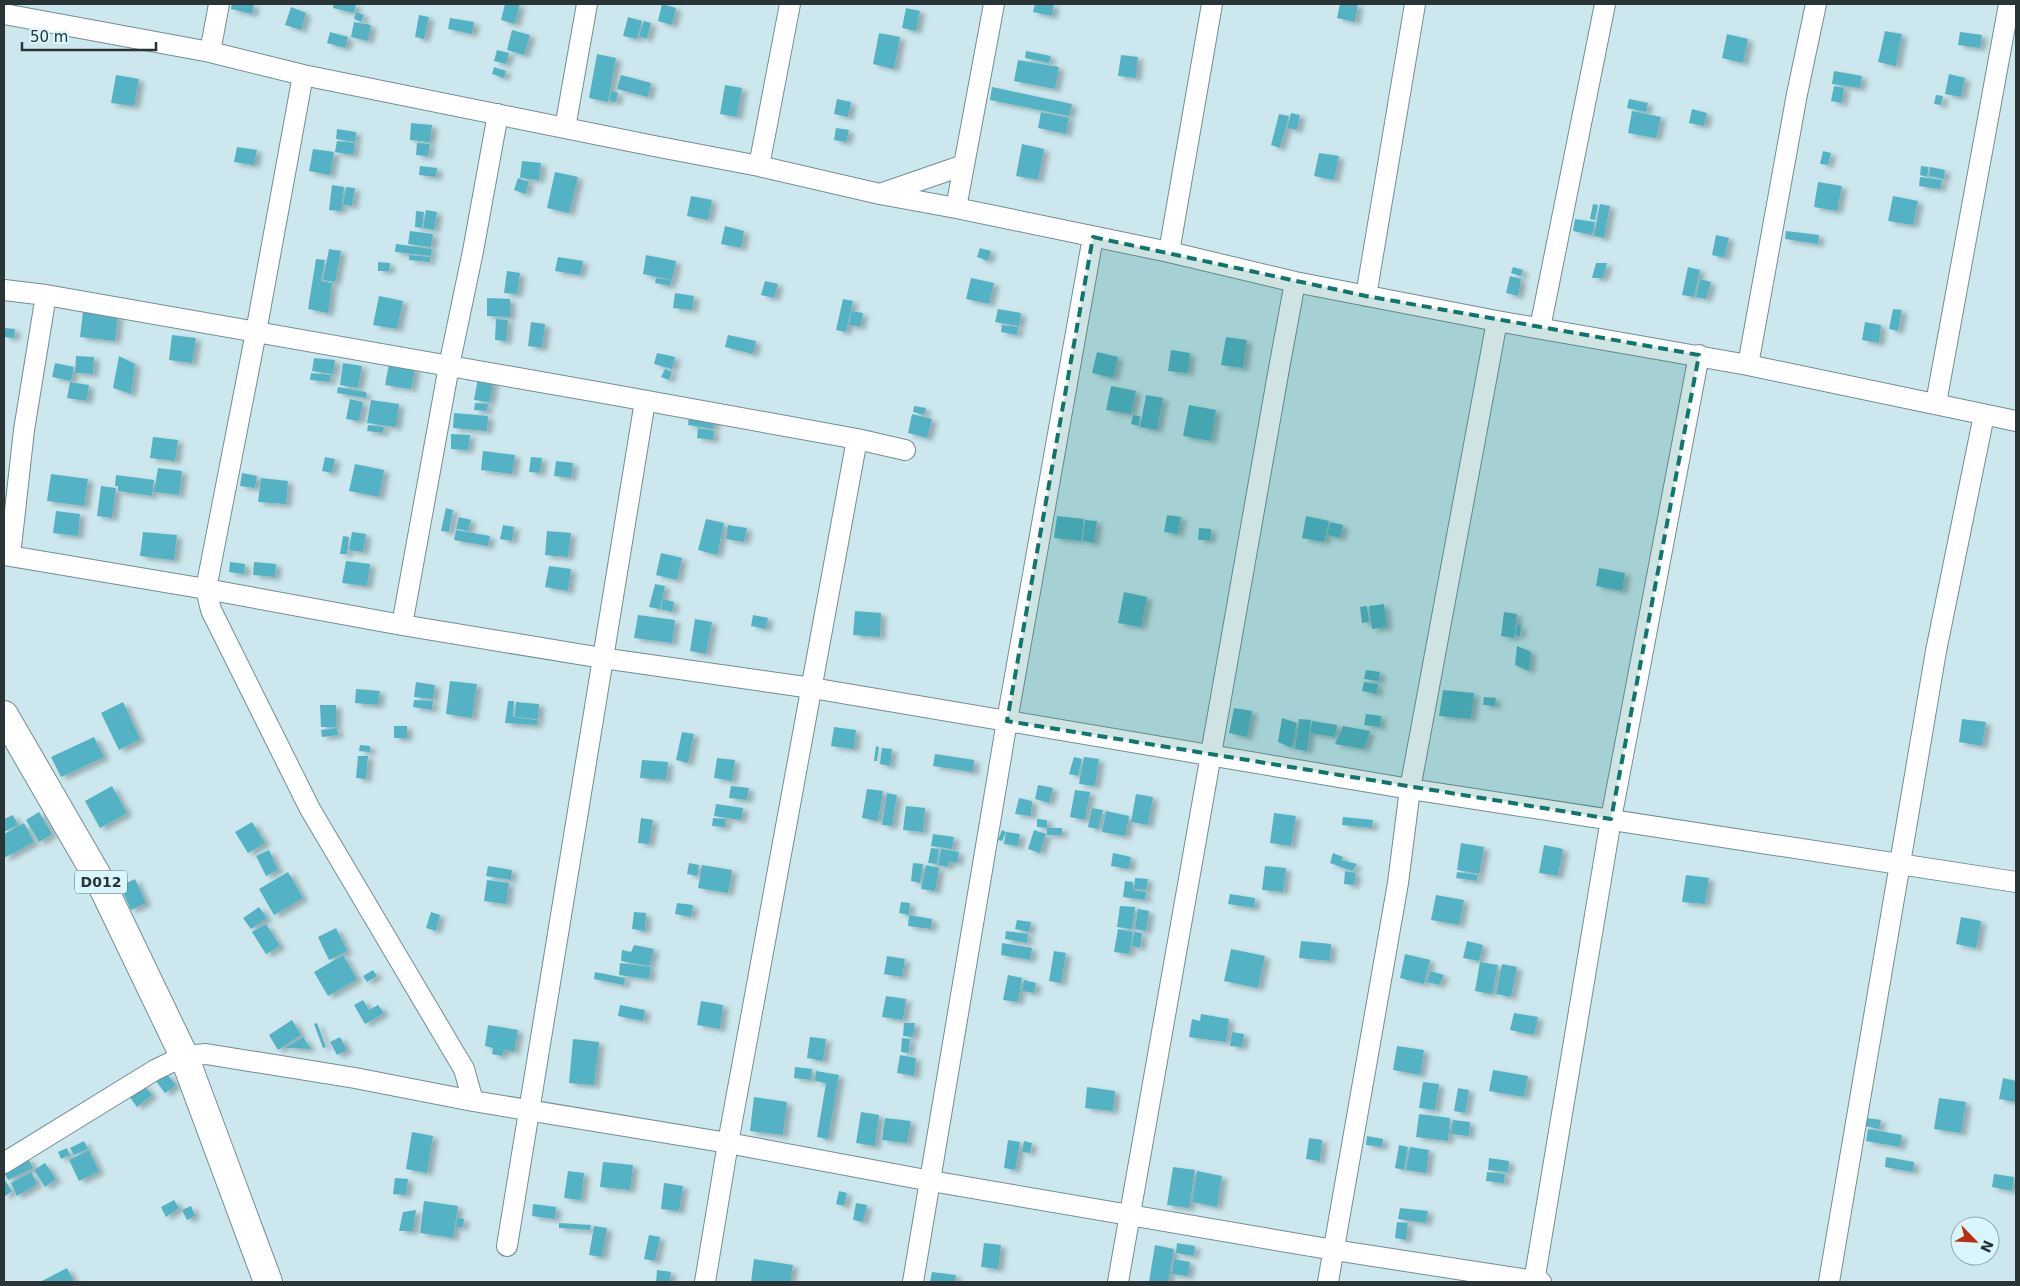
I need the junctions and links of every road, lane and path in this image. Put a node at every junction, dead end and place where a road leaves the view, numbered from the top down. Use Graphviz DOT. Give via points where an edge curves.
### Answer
graph roads {
  1 [pos="219,4"];
  2 [pos="587,4"];
  3 [pos="790,4"];
  4 [pos="994,4"];
  5 [pos="1212,4"];
  6 [pos="1415,4"];
  7 [pos="1605,4"];
  8 [pos="1816,4"];
  9 [pos="2009,4"];
  10 [pos="4,14"];
  11 [pos="210,52"];
  12 [pos="303,75"];
  13 [pos="498,114"];
  14 [pos="565,128"];
  15 [pos="964,165"];
  16 [pos="759,166"];
  17 [pos="880,194"];
  18 [pos="956,208"];
  19 [pos="1093,237"];
  20 [pos="1169,252"];
  21 [pos="1295,282"];
  22 [pos="4,290"];
  23 [pos="46,295"];
  24 [pos="1366,296"];
  25 [pos="1497,321"];
  26 [pos="1540,328"];
  27 [pos="256,332"];
  28 [pos="1699,356"];
  29 [pos="1748,364"];
  30 [pos="449,366"];
  31 [pos="645,401"];
  32 [pos="1936,403"];
  33 [pos="1984,415"];
  34 [pos="2016,421"];
  35 [pos="857,440"];
  36 [pos="905,450"];
  37 [pos="7,556"];
  38 [pos="206,588"];
  39 [pos="402,625"];
  40 [pos="602,658"];
  41 [pos="812,688"];
  42 [pos="4,715"];
  43 [pos="1007,721"];
  44 [pos="1208,755"];
  45 [pos="1410,790"];
  46 [pos="1611,819"];
  47 [pos="1899,865"];
  48 [pos="2016,882"];
  49 [pos="184,1056"];
  50 [pos="473,1101"];
  51 [pos="528,1110"];
  52 [pos="728,1143"];
  53 [pos="4,1163"];
  54 [pos="931,1182"];
  55 [pos="1130,1214"];
  56 [pos="507,1246"];
  57 [pos="1334,1250"];
  58 [pos="268,1282"];
  59 [pos="706,1282"];
  60 [pos="913,1282"];
  61 [pos="1118,1282"];
  62 [pos="1328,1282"];
  63 [pos="1536,1282"];
  64 [pos="1828,1282"];
  1 -- 11 [label="street"];
  2 -- 14 [label="street"];
  3 -- 16 [label="street"];
  4 -- 15 [label="street"];
  5 -- 20 [label="street"];
  6 -- 24 [label="street"];
  7 -- 26 [label="street"];
  8 -- 29 [label="street"];
  9 -- 32 [label="street"];
  10 -- 11 [label="street"];
  11 -- 12 [label="street"];
  12 -- 13 [label="street"];
  12 -- 27 [label="street"];
  13 -- 14 [label="street"];
  13 -- 30 [label="street"];
  14 -- 16 [label="street"];
  15 -- 17 [label="street"];
  15 -- 18 [label="street"];
  16 -- 17 [label="street"];
  17 -- 18 [label="street"];
  18 -- 19 [label="street"];
  19 -- 20 [label="street"];
  19 -- 43 [label="street"];
  20 -- 21 [label="street"];
  21 -- 24 [label="street"];
  21 -- 44 [label="street"];
  22 -- 23 [label="street"];
  23 -- 27 [label="street"];
  23 -- 37 [label="street"];
  24 -- 25 [label="street"];
  25 -- 26 [label="street"];
  25 -- 45 [label="street"];
  26 -- 28 [label="street"];
  27 -- 30 [label="street"];
  27 -- 38 [label="street"];
  28 -- 29 [label="street"];
  28 -- 46 [label="street"];
  29 -- 32 [label="street"];
  30 -- 31 [label="street"];
  30 -- 39 [label="street"];
  31 -- 35 [label="street"];
  31 -- 40 [label="street"];
  32 -- 33 [label="street"];
  33 -- 34 [label="street"];
  33 -- 47 [label="street" via="1936,650"];
  35 -- 36 [label="street"];
  35 -- 41 [label="street"];
  37 -- 38 [label="street"];
  38 -- 39 [label="street"];
  38 -- 50 [label="street" via="211,610 310,809 456,1054"];
  39 -- 40 [label="street"];
  40 -- 41 [label="street"];
  40 -- 51 [label="street"];
  41 -- 43 [label="street"];
  41 -- 52 [label="street"];
  42 -- 49 [label="main road, D012" via="99,879"];
  43 -- 44 [label="street"];
  43 -- 54 [label="street"];
  44 -- 45 [label="street"];
  44 -- 55 [label="street"];
  45 -- 46 [label="street"];
  45 -- 57 [label="street" via="1398,883"];
  46 -- 47 [label="street"];
  46 -- 63 [label="street"];
  47 -- 48 [label="street"];
  47 -- 64 [label="street"];
  49 -- 50 [label="street" via="206,1054"];
  49 -- 53 [label="street" via="155,1070"];
  49 -- 58 [label="main road, D012"];
  50 -- 51 [label="street"];
  51 -- 52 [label="street"];
  51 -- 56 [label="street"];
  52 -- 54 [label="street"];
  52 -- 59 [label="street"];
  54 -- 55 [label="street"];
  54 -- 60 [label="street"];
  55 -- 57 [label="street"];
  55 -- 61 [label="street"];
  57 -- 62 [label="street"];
  57 -- 63 [label="street"];
}
